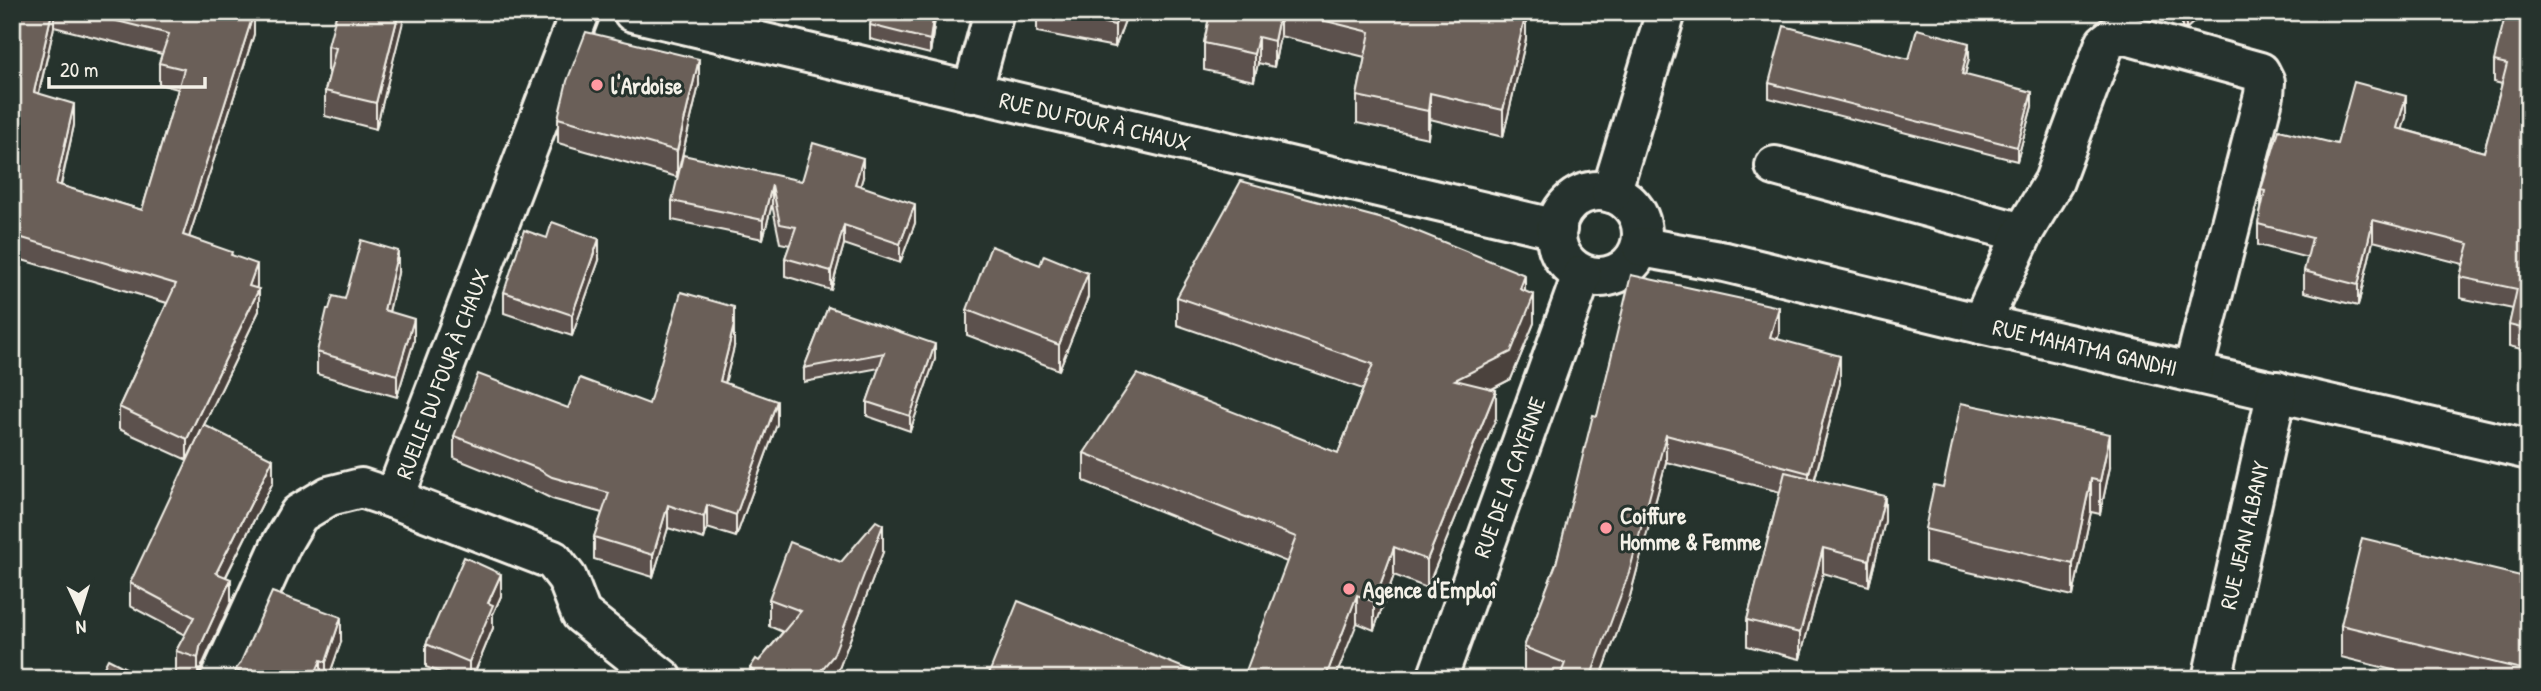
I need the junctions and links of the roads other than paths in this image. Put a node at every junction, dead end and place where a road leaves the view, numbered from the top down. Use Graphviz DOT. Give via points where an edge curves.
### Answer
graph roads {
  1 [pos="580,12"];
  2 [pos="633,12"];
  3 [pos="993,12"];
  4 [pos="1666,12"];
  5 [pos="751,26"];
  6 [pos="972,93"];
  7 [pos="1775,166"];
  8 [pos="1611,193"];
  9 [pos="1557,229"];
  10 [pos="2023,233"];
  11 [pos="1642,247"];
  12 [pos="1582,275"];
  13 [pos="1981,324"];
  14 [pos="2193,371"];
  15 [pos="2277,391"];
  16 [pos="2529,450"];
  17 [pos="394,499"];
  18 [pos="220,679"];
  19 [pos="663,679"];
  20 [pos="1437,679"];
  21 [pos="2212,679"];
  1 -- 17 [label="street, RUELLE DU FOUR À CHAUX"];
  2 -- 5 [label="street, RUE DU FOUR À CHAUX"];
  3 -- 6 [label="street"];
  4 -- 8 [label="street"];
  5 -- 6 [label="street, RUE DU FOUR À CHAUX"];
  6 -- 9 [label="street, RUE DU FOUR À CHAUX"];
  7 -- 10 [label="street"];
  8 -- 9 [label="street" via="1578,197 1562,213"];
  8 -- 11 [label="street" via="1622,197 1638,214"];
  9 -- 12 [label="street" via="1558,248"];
  10 -- 13 [label="street"];
  10 -- 14 [label="street" via="2054,181 2105,43 2114,36 2126,35 2260,72 2264,95"];
  11 -- 12 [label="street" via="1618,274"];
  11 -- 13 [label="street, RUE MAHATMA GANDHI" via="1725,262"];
  12 -- 20 [label="street, RUE DE LA CAYENNE"];
  13 -- 14 [label="street, RUE MAHATMA GANDHI"];
  14 -- 15 [label="street, RUE MAHATMA GANDHI"];
  15 -- 16 [label="street, RUE MAHATMA GANDHI"];
  15 -- 21 [label="street, RUE JEAN ALBANY"];
  17 -- 18 [label="street" via="361,488 329,496 299,514"];
  17 -- 19 [label="street, RUELLE DU FOUR À CHAUX" via="553,560 567,578 581,614"];
}
